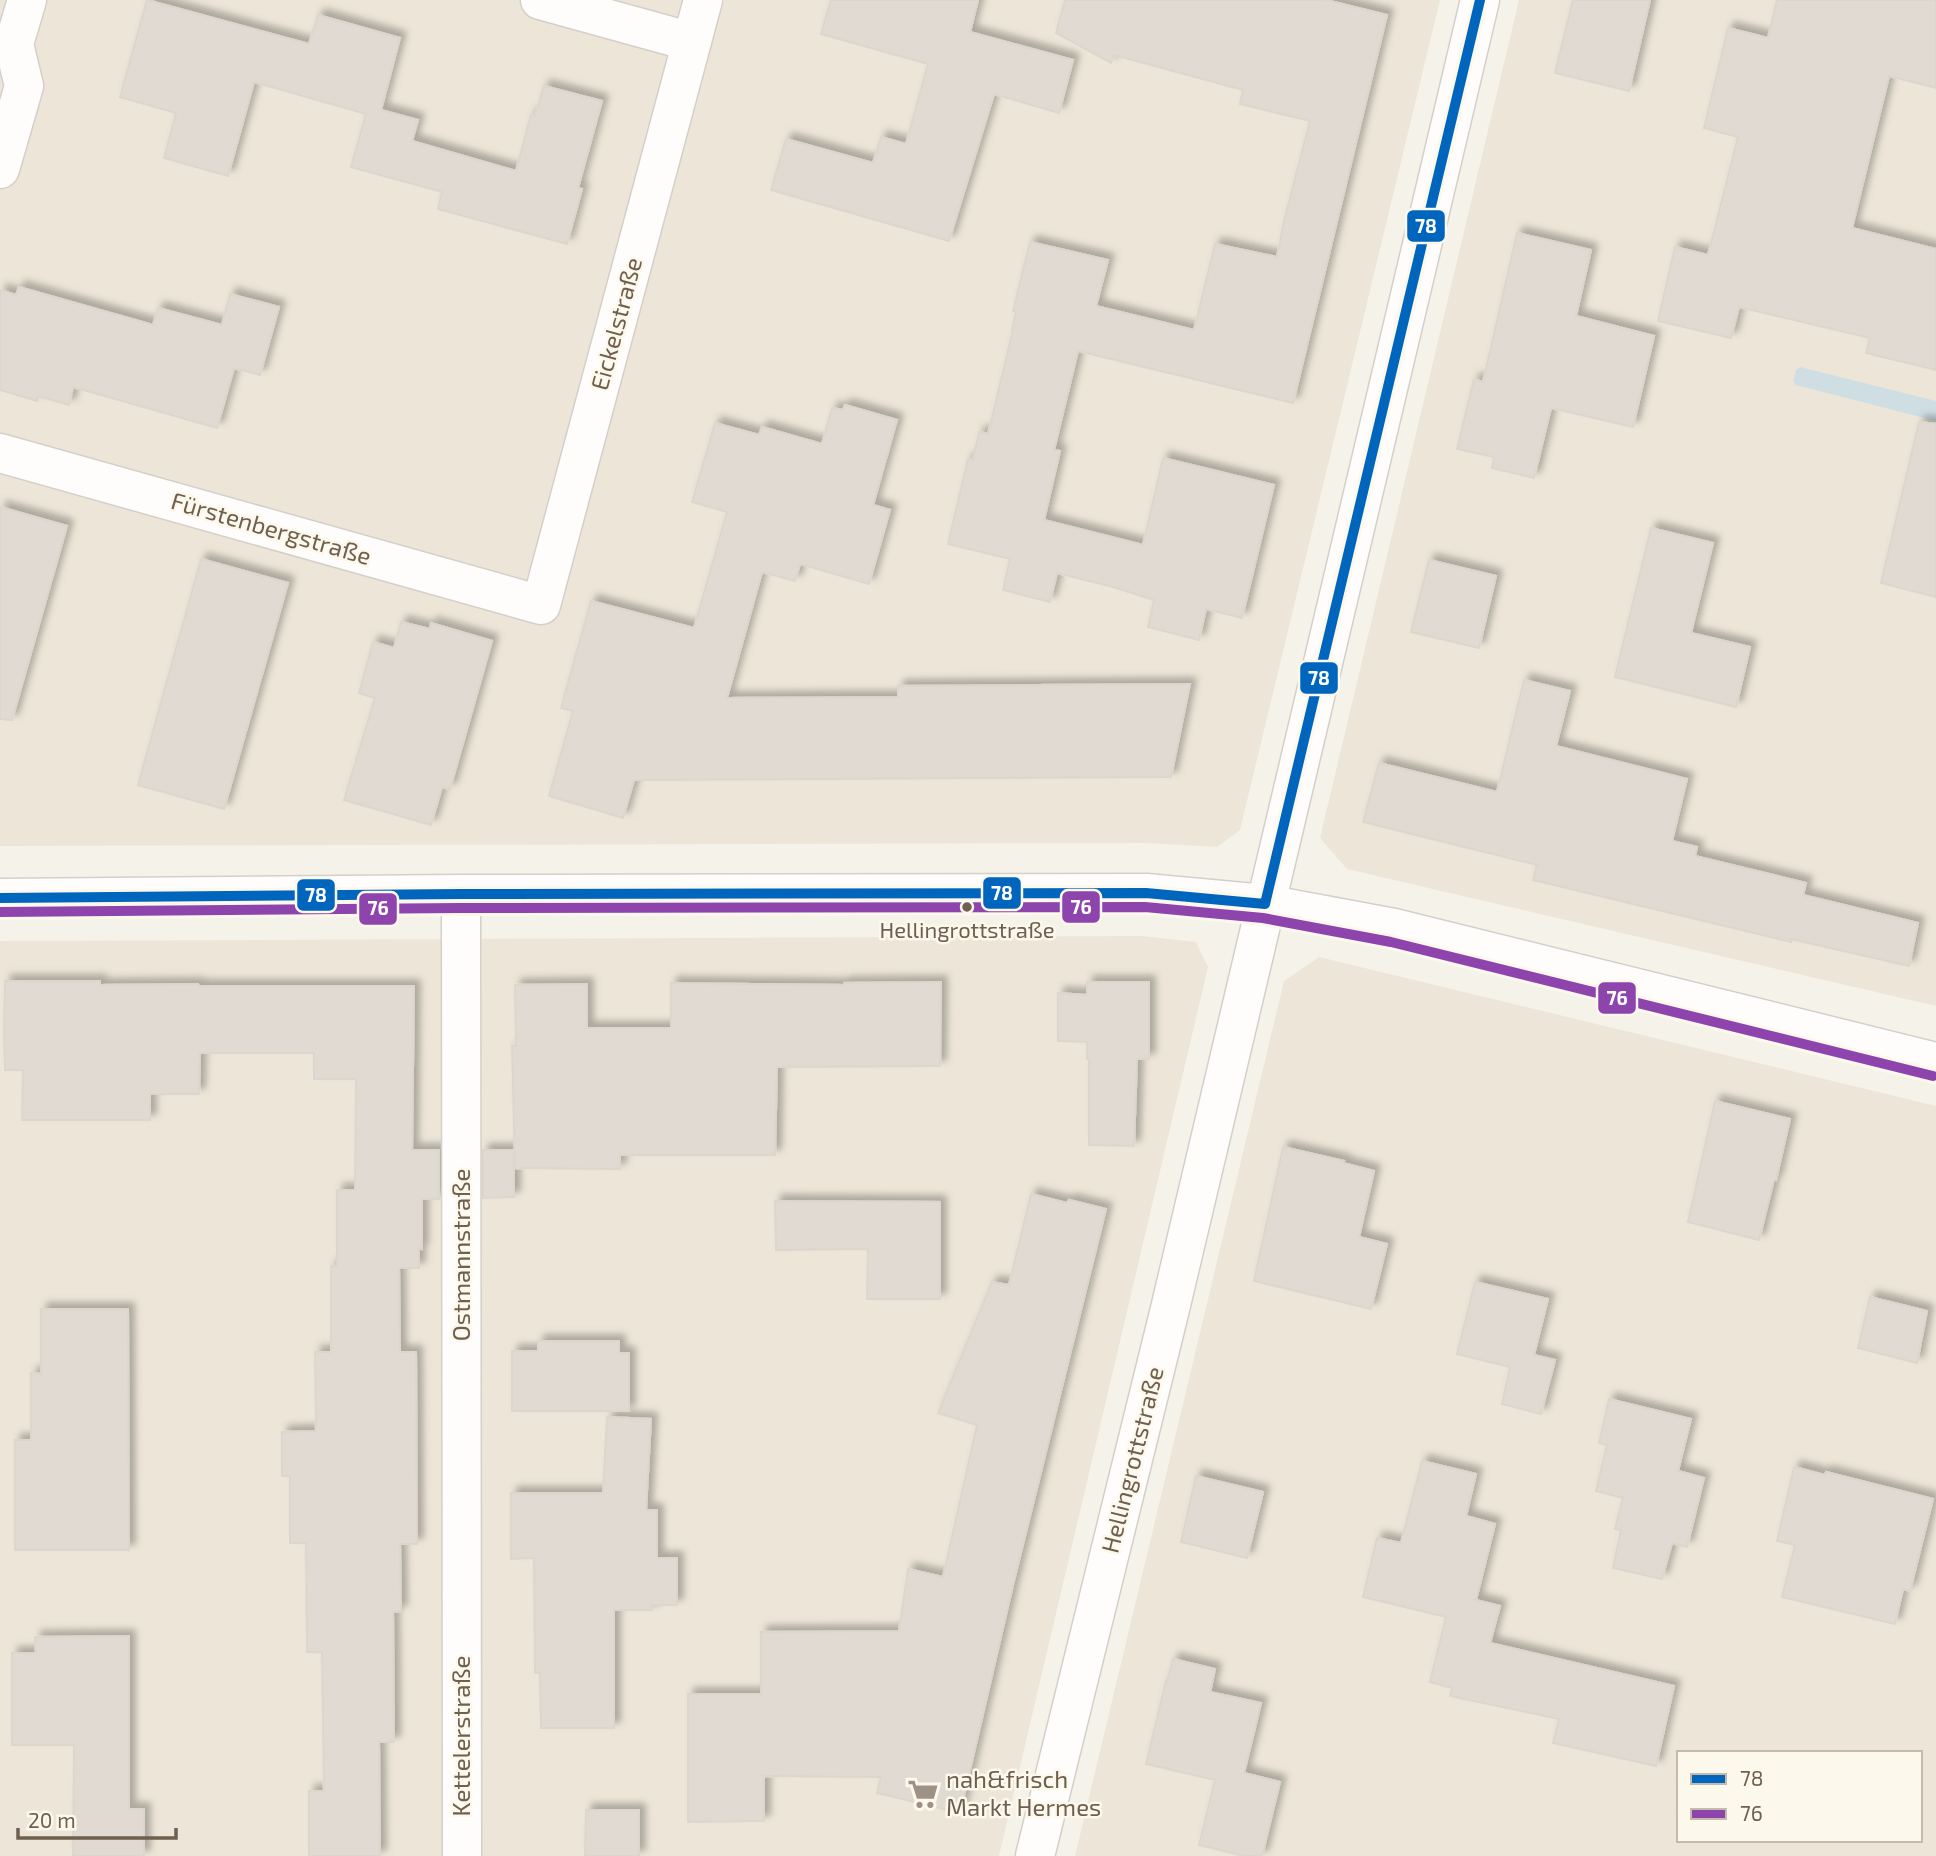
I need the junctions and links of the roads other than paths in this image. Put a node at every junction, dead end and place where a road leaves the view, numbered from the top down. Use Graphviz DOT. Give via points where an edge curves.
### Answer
graph roads {
  1 [pos="27,0"];
  2 [pos="540,0"];
  3 [pos="703,0"];
  4 [pos="1480,0"];
  5 [pos="692,42"];
  6 [pos="0,169"];
  7 [pos="0,453"];
  8 [pos="541,605"];
  9 [pos="461,894"];
  10 [pos="0,898"];
  11 [pos="1265,904"];
  12 [pos="1936,1062"];
  13 [pos="462,1616"];
  14 [pos="462,1856"];
  15 [pos="1035,1856"];
  1 -- 6 [label="street" via="14,44 24,86"];
  2 -- 5 [label="street"];
  3 -- 5 [label="street, Eickelstraße"];
  4 -- 11 [label="street, Hellingrottstraße"];
  5 -- 8 [label="street, Eickelstraße"];
  7 -- 8 [label="street, Fürstenbergstraße"];
  9 -- 10 [label="street"];
  9 -- 11 [label="street" via="1146,893"];
  9 -- 13 [label="street, Ostmannstraße"];
  11 -- 12 [label="street" via="1394,928"];
  11 -- 15 [label="street, Hellingrottstraße"];
  13 -- 14 [label="street, Kettelerstraße"];
}
